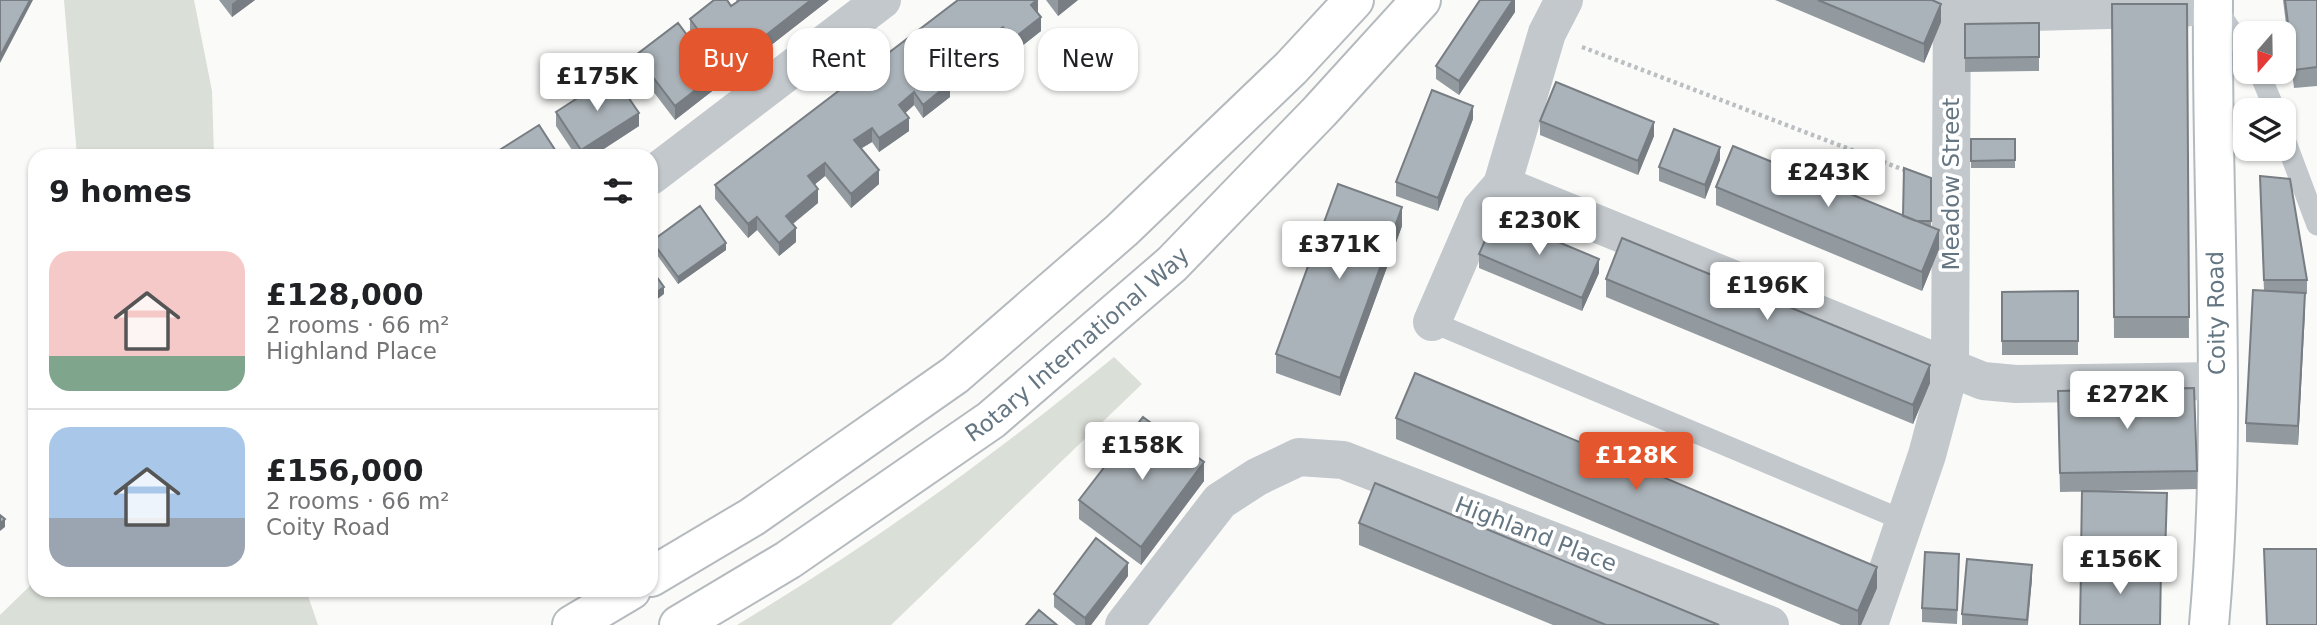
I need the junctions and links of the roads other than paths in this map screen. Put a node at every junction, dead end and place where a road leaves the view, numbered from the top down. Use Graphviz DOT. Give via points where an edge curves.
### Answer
graph roads {
  1 [pos="883,0"];
  2 [pos="1354,0"];
  3 [pos="1421,0"];
  4 [pos="2213,1"];
  5 [pos="1952,7"];
  6 [pos="1556,17"];
  7 [pos="2233,32"];
  8 [pos="2293,161"];
  9 [pos="658,171"];
  10 [pos="1502,185"];
  11 [pos="2317,225"];
  12 [pos="1432,321"];
  13 [pos="1950,369"];
  14 [pos="2218,381"];
  15 [pos="1905,522"];
  16 [pos="658,574"];
  17 [pos="619,597"];
  18 [pos="572,625"];
  19 [pos="679,625"];
  20 [pos="1124,625"];
  21 [pos="1770,625"];
  22 [pos="1869,625"];
  23 [pos="2209,625"];
  1 -- 9 [label="street"];
  2 -- 16 [label="main road" via="1291,68 1122,230 955,375 752,517"];
  3 -- 19 [label="main road, Rotary International Way" via="1171,264 991,420 788,561"];
  4 -- 5 [label="street" via="2185,8"];
  4 -- 7 [label="lane"];
  4 -- 14 [label="main road, Coity Road" via="2211,122"];
  5 -- 13 [label="street, Meadow Street"];
  6 -- 10 [label="street"];
  8 -- 11 [label="lane"];
  10 -- 12 [label="street" via="1481,209"];
  10 -- 13 [label="street"];
  12 -- 15 [label="lane"];
  13 -- 14 [label="street" via="1983,381 2016,384"];
  13 -- 15 [label="street, Meadow Street"];
  14 -- 23 [label="main road, Coity Road"];
  15 -- 22 [label="street, Meadow Street"];
  17 -- 18 [label="main road"];
  20 -- 21 [label="street, Highland Place" via="1220,501 1299,457 1343,460"];
}
